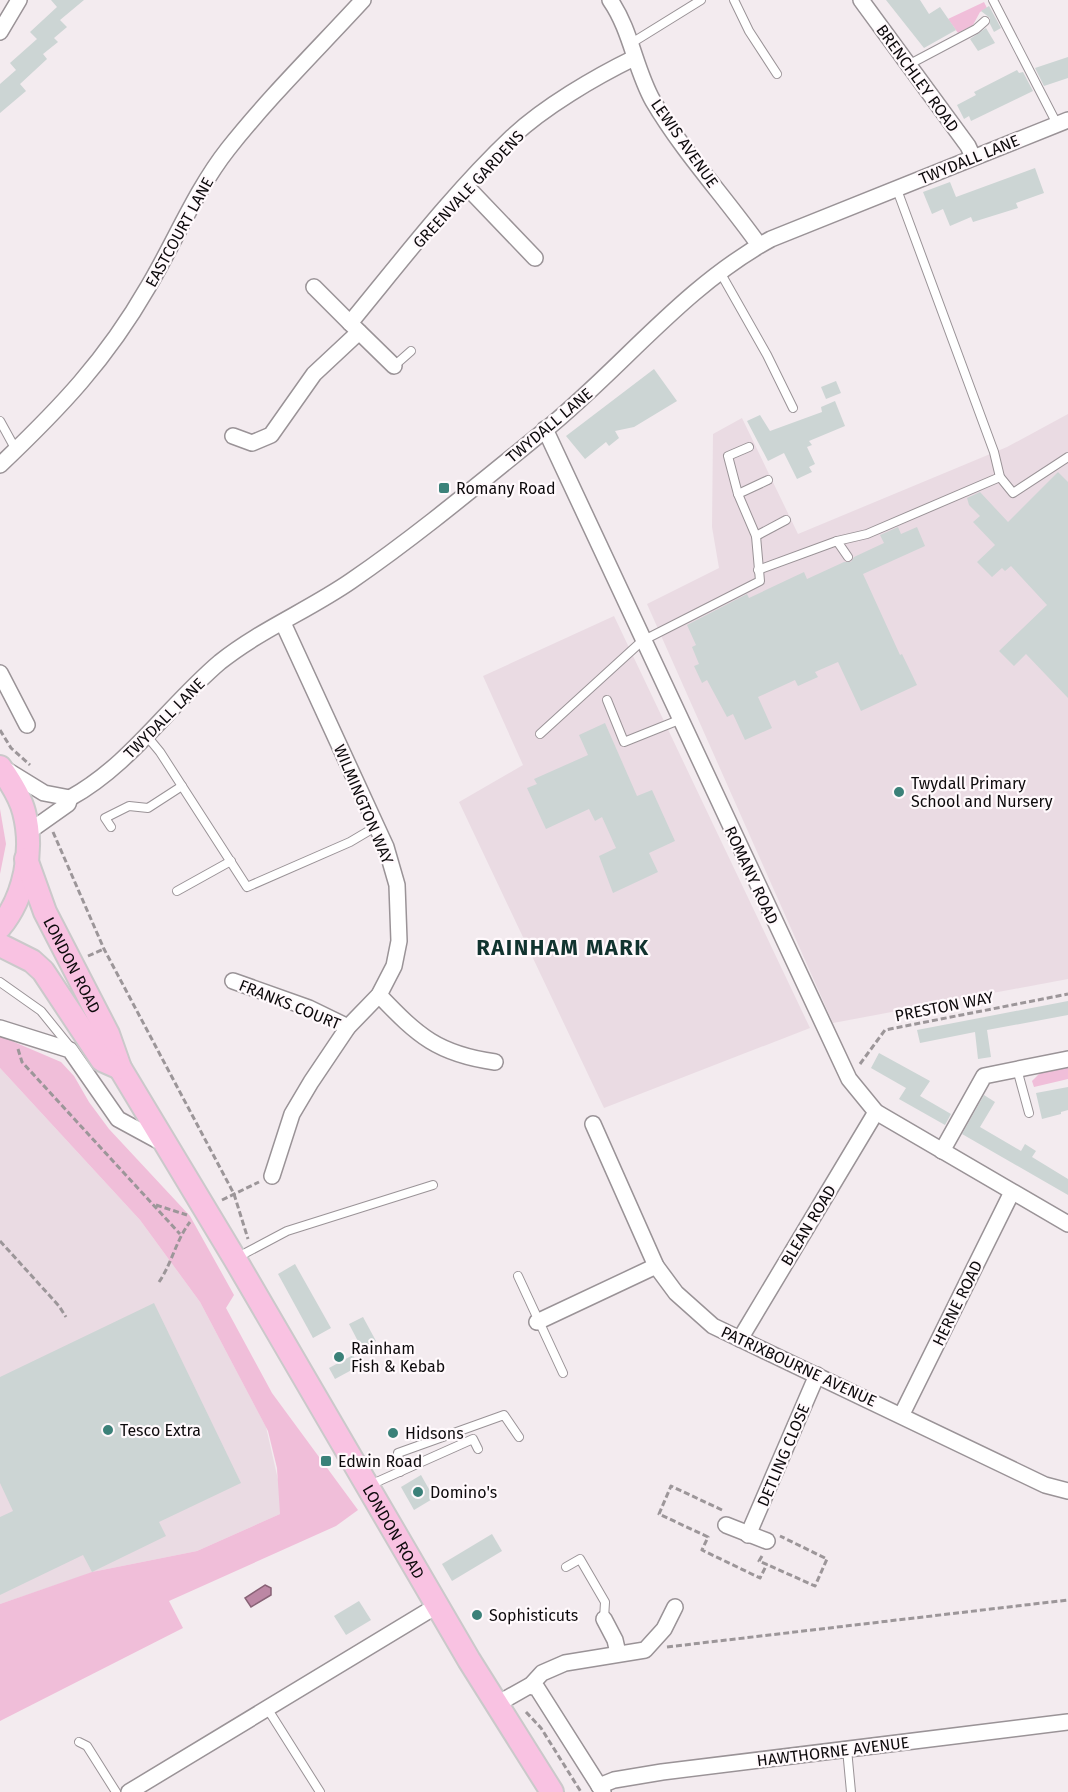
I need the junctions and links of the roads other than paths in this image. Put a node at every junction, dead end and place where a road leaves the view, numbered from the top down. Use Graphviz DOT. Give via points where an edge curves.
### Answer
graph roads {
  1 [pos="19,0"];
  2 [pos="363,0"];
  3 [pos="610,0"];
  4 [pos="701,0"];
  5 [pos="734,0"];
  6 [pos="861,0"];
  7 [pos="993,0"];
  8 [pos="985,21"];
  9 [pos="0,32"];
  10 [pos="632,51"];
  11 [pos="908,64"];
  12 [pos="777,74"];
  13 [pos="1062,122"];
  14 [pos="973,157"];
  15 [pos="467,187"];
  16 [pos="896,187"];
  17 [pos="759,245"];
  18 [pos="535,258"];
  19 [pos="720,272"];
  20 [pos="314,287"];
  21 [pos="355,327"];
  22 [pos="411,351"];
  23 [pos="394,366"];
  24 [pos="793,408"];
  25 [pos="0,421"];
  26 [pos="545,429"];
  27 [pos="234,436"];
  28 [pos="749,447"];
  29 [pos="16,450"];
  30 [pos="1068,457"];
  31 [pos="0,465"];
  32 [pos="1000,477"];
  33 [pos="768,480"];
  34 [pos="738,494"];
  35 [pos="786,520"];
  36 [pos="756,536"];
  37 [pos="837,541"];
  38 [pos="848,557"];
  39 [pos="758,570"];
  40 [pos="284,623"];
  41 [pos="642,641"];
  42 [pos="0,673"];
  43 [pos="607,700"];
  44 [pos="679,720"];
  45 [pos="27,725"];
  46 [pos="540,734"];
  47 [pos="146,735"];
  48 [pos="0,766"];
  49 [pos="182,786"];
  50 [pos="70,798"];
  51 [pos="376,826"];
  52 [pos="111,827"];
  53 [pos="27,832"];
  54 [pos="26,860"];
  55 [pos="231,861"];
  56 [pos="177,891"];
  57 [pos="0,927"];
  58 [pos="0,945"];
  59 [pos="233,981"];
  60 [pos="0,982"];
  61 [pos="379,994"];
  62 [pos="348,1027"];
  63 [pos="0,1028"];
  64 [pos="1068,1059"];
  65 [pos="80,1062"];
  66 [pos="495,1062"];
  67 [pos="120,1068"];
  68 [pos="1017,1069"];
  69 [pos="876,1112"];
  70 [pos="1029,1113"];
  71 [pos="593,1124"];
  72 [pos="166,1145"];
  73 [pos="942,1151"];
  74 [pos="272,1176"];
  75 [pos="433,1185"];
  76 [pos="1012,1192"];
  77 [pos="1068,1224"];
  78 [pos="243,1255"];
  79 [pos="656,1266"];
  80 [pos="518,1276"];
  81 [pos="537,1322"];
  82 [pos="740,1339"];
  83 [pos="563,1373"];
  84 [pos="817,1375"];
  85 [pos="902,1414"];
  86 [pos="519,1437"];
  87 [pos="478,1449"];
  88 [pos="400,1472"];
  89 [pos="366,1486"];
  90 [pos="1068,1491"];
  91 [pos="726,1525"];
  92 [pos="751,1529"];
  93 [pos="772,1548"];
  94 [pos="566,1567"];
  95 [pos="438,1605"];
  96 [pos="675,1607"];
  97 [pos="604,1618"];
  98 [pos="618,1653"];
  99 [pos="531,1685"];
  100 [pos="508,1704"];
  101 [pos="267,1708"];
  102 [pos="1068,1722"];
  103 [pos="79,1742"];
  104 [pos="847,1749"];
  105 [pos="601,1789"];
  106 [pos="116,1792"];
  107 [pos="129,1792"];
  108 [pos="320,1792"];
  109 [pos="552,1792"];
  110 [pos="851,1792"];
  1 -- 9 [label="street"];
  2 -- 29 [label="street, EASTCOURT LANE" via="228,149 194,200 147,290 100,361"];
  3 -- 10 [label="street, LEWIS AVENUE"];
  4 -- 10 [label="lane"];
  5 -- 12 [label="lane"];
  6 -- 11 [label="street, BRENCHLEY ROAD"];
  7 -- 13 [label="lane"];
  8 -- 11 [label="lane"];
  10 -- 15 [label="street, GREENVALE GARDENS" via="513,136"];
  10 -- 17 [label="street, LEWIS AVENUE" via="647,89 671,129"];
  11 -- 14 [label="street, BRENCHLEY ROAD"];
  13 -- 14 [label="street, TWYDALL LANE"];
  14 -- 16 [label="street, TWYDALL LANE"];
  15 -- 18 [label="street"];
  15 -- 21 [label="street, GREENVALE GARDENS" via="421,237"];
  16 -- 17 [label="street, TWYDALL LANE"];
  16 -- 32 [label="lane"];
  17 -- 19 [label="street, TWYDALL LANE"];
  19 -- 24 [label="lane"];
  19 -- 26 [label="street, TWYDALL LANE"];
  20 -- 21 [label="street"];
  21 -- 23 [label="street"];
  21 -- 27 [label="street, GREENVALE GARDENS" via="314,374 271,435 252,443"];
  22 -- 23 [label="lane"];
  25 -- 29 [label="lane"];
  26 -- 40 [label="street, TWYDALL LANE" via="351,582"];
  26 -- 41 [label="street, ROMANY ROAD"];
  28 -- 34 [label="lane" via="728,456"];
  29 -- 31 [label="street, EASTCOURT LANE"];
  30 -- 32 [label="lane" via="1013,494"];
  32 -- 37 [label="lane" via="867,534"];
  33 -- 34 [label="lane"];
  34 -- 36 [label="lane"];
  35 -- 36 [label="lane"];
  36 -- 39 [label="lane"];
  37 -- 38 [label="lane"];
  37 -- 39 [label="lane"];
  39 -- 41 [label="lane" via="760,581"];
  40 -- 47 [label="street, TWYDALL LANE" via="222,661"];
  40 -- 51 [label="street, WILMINGTON WAY"];
  41 -- 44 [label="street, ROMANY ROAD"];
  41 -- 46 [label="lane"];
  42 -- 45 [label="street"];
  43 -- 44 [label="lane" via="624,742"];
  44 -- 69 [label="street, ROMANY ROAD" via="849,1079"];
  47 -- 49 [label="lane"];
  47 -- 50 [label="street, TWYDALL LANE" via="108,773"];
  48 -- 50 [label="street" via="44,793"];
  48 -- 53 [label="main road" via="24,812"];
  49 -- 52 [label="lane" via="148,808 129,806 105,818"];
  49 -- 55 [label="lane"];
  50 -- 53 [label="street, TWYDALL LANE" via="68,804"];
  51 -- 55 [label="lane" via="350,842 247,887"];
  51 -- 61 [label="street, WILMINGTON WAY" via="397,885 399,941 394,966"];
  53 -- 54 [label="main road"];
  54 -- 57 [label="main road" via="23,886"];
  54 -- 67 [label="main road, LONDON ROAD" via="45,912 108,1034"];
  55 -- 56 [label="lane"];
  58 -- 67 [label="main road, LONDON ROAD" via="43,971 102,1060"];
  59 -- 62 [label="street, FRANKS COURT" via="309,1008"];
  60 -- 65 [label="lane" via="52,1022"];
  61 -- 62 [label="street, WILMINGTON WAY"];
  61 -- 66 [label="street" via="407,1024 437,1046 464,1058"];
  62 -- 74 [label="street, WILMINGTON WAY" via="292,1114"];
  63 -- 65 [label="street" via="66,1048"];
  64 -- 68 [label="street"];
  65 -- 72 [label="street" via="118,1119"];
  67 -- 72 [label="main road, LONDON ROAD"];
  68 -- 70 [label="lane"];
  68 -- 73 [label="street" via="984,1076"];
  69 -- 73 [label="street, ROMANY ROAD"];
  69 -- 82 [label="street, BLEAN ROAD"];
  71 -- 79 [label="street, PATRIXBOURNE AVENUE"];
  72 -- 78 [label="main road, LONDON ROAD"];
  73 -- 76 [label="street, ROMANY ROAD"];
  75 -- 78 [label="lane" via="287,1232"];
  76 -- 77 [label="street, ROMANY ROAD"];
  76 -- 85 [label="street, HERNE ROAD"];
  78 -- 89 [label="main road, LONDON ROAD"];
  79 -- 81 [label="street"];
  79 -- 82 [label="street, PATRIXBOURNE AVENUE" via="676,1293 713,1326"];
  80 -- 81 [label="lane"];
  81 -- 83 [label="lane"];
  82 -- 84 [label="street, PATRIXBOURNE AVENUE"];
  84 -- 85 [label="street, PATRIXBOURNE AVENUE"];
  84 -- 92 [label="street, DETLING CLOSE"];
  85 -- 90 [label="street, PATRIXBOURNE AVENUE" via="1045,1485"];
  86 -- 88 [label="lane" via="504,1415 398,1453"];
  87 -- 88 [label="lane" via="472,1439"];
  88 -- 89 [label="lane"];
  89 -- 95 [label="main road, LONDON ROAD"];
  91 -- 92 [label="street"];
  92 -- 93 [label="street"];
  94 -- 97 [label="lane" via="580,1559 605,1602"];
  95 -- 100 [label="main road, LONDON ROAD"];
  95 -- 101 [label="street"];
  96 -- 98 [label="street" via="664,1629 645,1650"];
  97 -- 98 [label="street"];
  98 -- 99 [label="street" via="561,1664 542,1673"];
  99 -- 100 [label="street"];
  99 -- 105 [label="street" via="540,1692"];
  100 -- 109 [label="main road, LONDON ROAD"];
  101 -- 107 [label="street"];
  101 -- 108 [label="lane"];
  102 -- 104 [label="street, HAWTHORNE AVENUE"];
  103 -- 106 [label="lane" via="87,1746"];
  104 -- 105 [label="street, HAWTHORNE AVENUE" via="632,1777 610,1781"];
  104 -- 110 [label="lane"];
}
